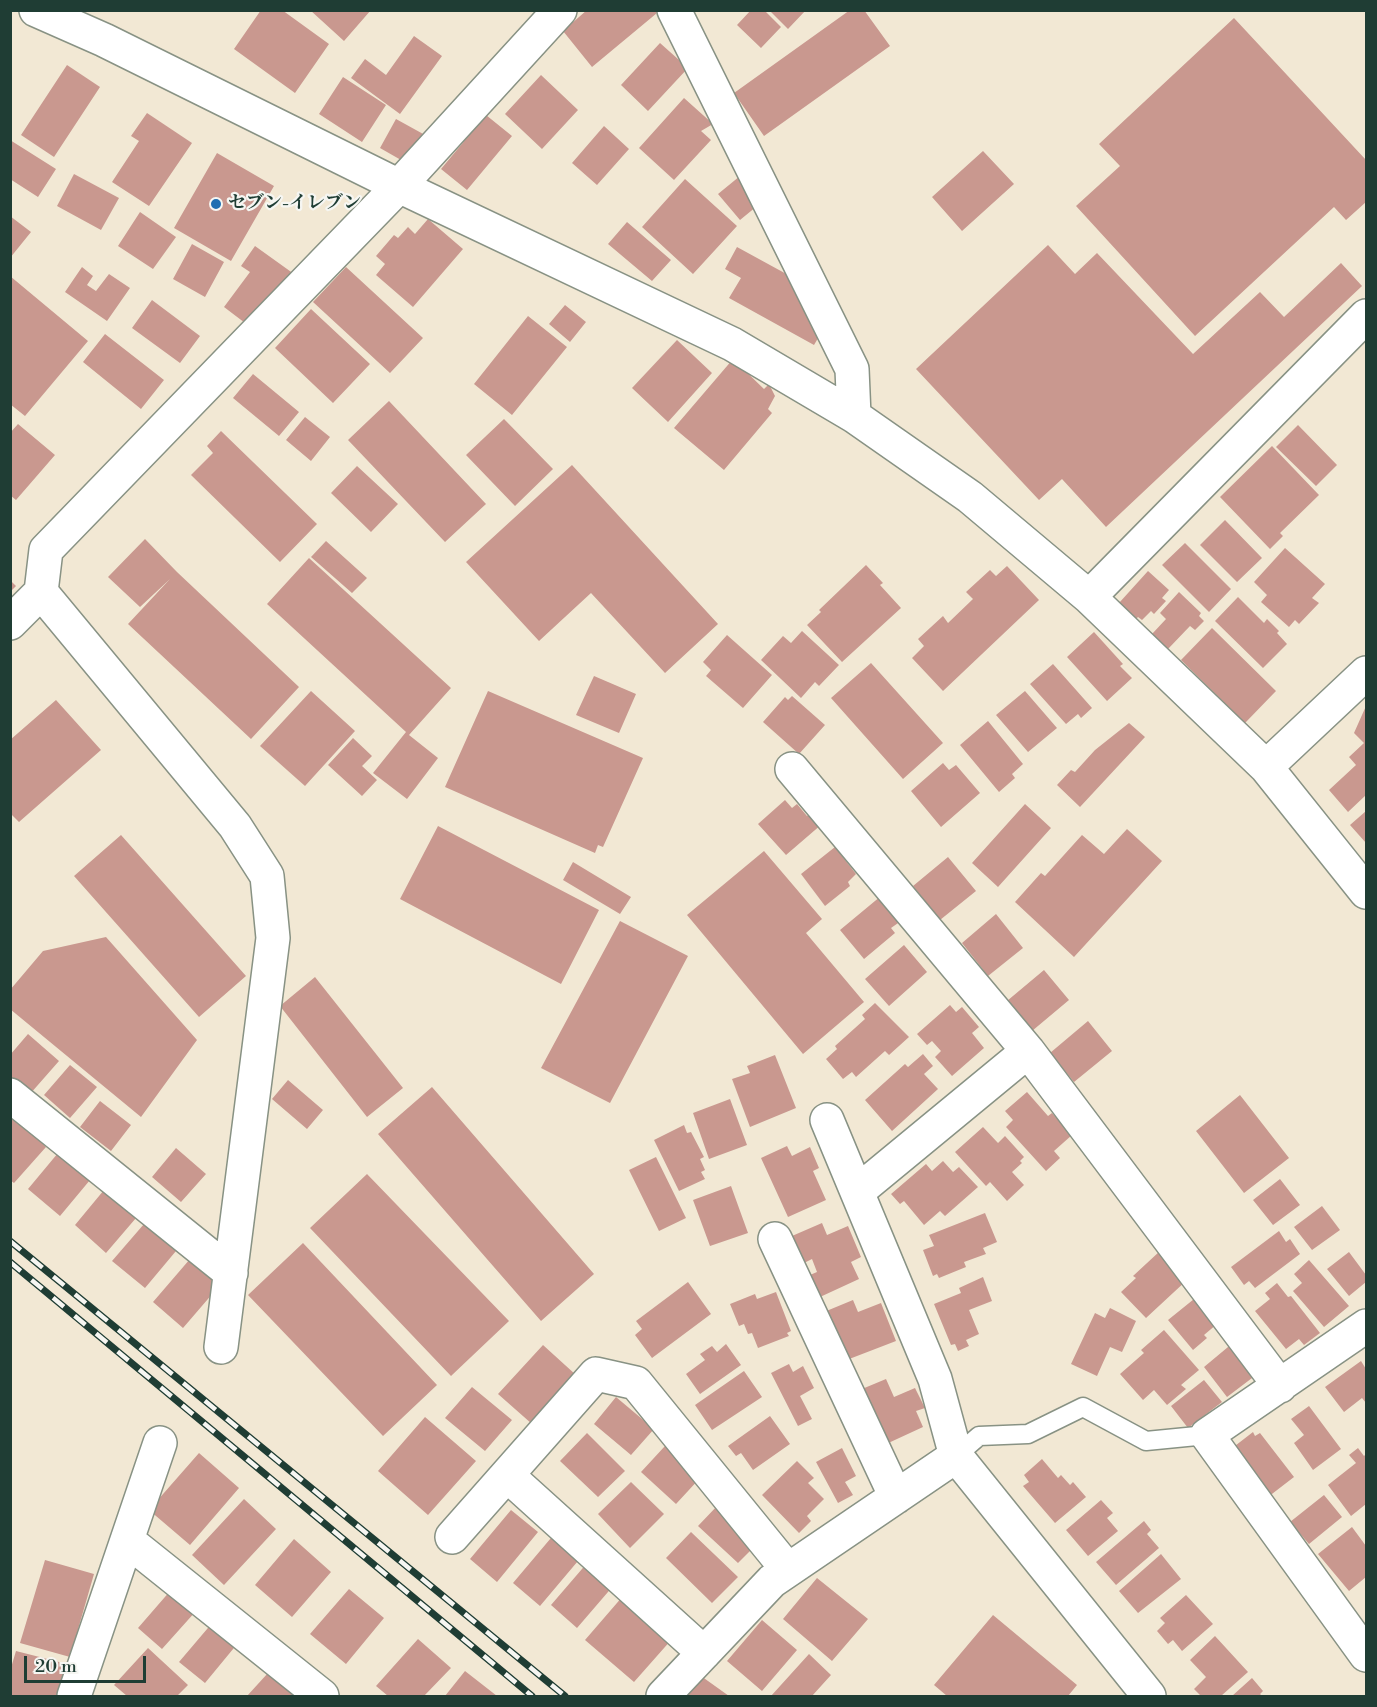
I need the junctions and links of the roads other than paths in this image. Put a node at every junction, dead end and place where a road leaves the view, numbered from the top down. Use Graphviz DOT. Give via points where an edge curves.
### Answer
graph roads {
  1 [pos="36,10"];
  2 [pos="560,10"];
  3 [pos="674,10"];
  4 [pos="399,186"];
  5 [pos="1366,316"];
  6 [pos="854,416"];
  7 [pos="41,592"];
  8 [pos="1089,597"];
  9 [pos="10,624"];
  10 [pos="1366,673"];
  11 [pos="1266,767"];
  12 [pos="792,769"];
  13 [pos="1366,892"];
  14 [pos="1028,1051"];
  15 [pos="10,1095"];
  16 [pos="827,1120"];
  17 [pos="857,1192"];
  18 [pos="775,1239"];
  19 [pos="231,1273"];
  20 [pos="1366,1326"];
  21 [pos="221,1347"];
  22 [pos="1280,1386"];
  23 [pos="1207,1435"];
  24 [pos="160,1443"];
  25 [pos="956,1456"];
  26 [pos="508,1476"];
  27 [pos="896,1497"];
  28 [pos="452,1537"];
  29 [pos="127,1540"];
  30 [pos="788,1570"];
  31 [pos="704,1653"];
  32 [pos="1366,1655"];
  33 [pos="74,1696"];
  34 [pos="322,1696"];
  35 [pos="663,1696"];
  36 [pos="1149,1696"];
  1 -- 4 [label="street"];
  2 -- 4 [label="street"];
  3 -- 6 [label="street" via="852,369"];
  4 -- 6 [label="street" via="732,344"];
  4 -- 7 [label="street" via="46,550"];
  5 -- 8 [label="street"];
  6 -- 8 [label="street" via="970,497"];
  7 -- 9 [label="street"];
  7 -- 19 [label="street" via="235,826 267,876 273,938"];
  8 -- 11 [label="street"];
  10 -- 11 [label="street"];
  11 -- 13 [label="street"];
  12 -- 14 [label="street"];
  14 -- 17 [label="street"];
  14 -- 22 [label="street"];
  15 -- 19 [label="street"];
  16 -- 17 [label="street"];
  17 -- 25 [label="street" via="935,1379"];
  18 -- 27 [label="street"];
  19 -- 21 [label="street"];
  20 -- 22 [label="street"];
  22 -- 23 [label="street"];
  23 -- 25 [label="lane" via="1146,1441 1083,1407 1028,1434 980,1436"];
  23 -- 32 [label="street"];
  24 -- 29 [label="street"];
  25 -- 27 [label="street"];
  25 -- 36 [label="street"];
  26 -- 28 [label="street"];
  26 -- 30 [label="street" via="596,1374 636,1383"];
  26 -- 31 [label="street"];
  27 -- 30 [label="street"];
  29 -- 33 [label="street"];
  29 -- 34 [label="street"];
  30 -- 31 [label="street" via="772,1581"];
  31 -- 35 [label="street"];
}
